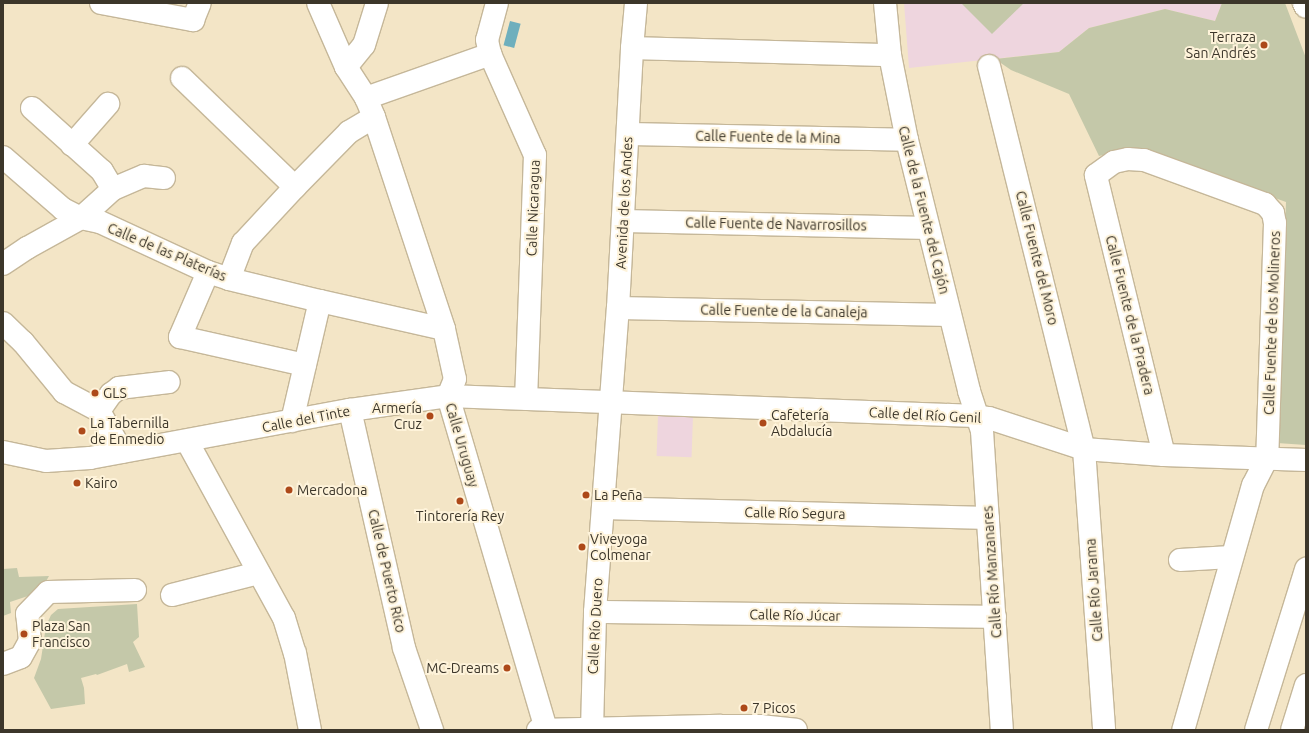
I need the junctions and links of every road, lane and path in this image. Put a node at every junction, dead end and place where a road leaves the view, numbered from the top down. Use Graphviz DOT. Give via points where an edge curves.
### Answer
graph roads {
  1 [pos="101,3"];
  2 [pos="200,3"];
  3 [pos="318,3"];
  4 [pos="377,3"];
  5 [pos="497,3"];
  6 [pos="636,3"];
  7 [pos="885,3"];
  8 [pos="1304,3"];
  9 [pos="1306,7"];
  10 [pos="632,48"];
  11 [pos="490,54"];
  12 [pos="890,55"];
  13 [pos="989,66"];
  14 [pos="346,67"];
  15 [pos="182,78"];
  16 [pos="108,104"];
  17 [pos="32,108"];
  18 [pos="370,108"];
  19 [pos="629,134"];
  20 [pos="906,140"];
  21 [pos="72,145"];
  22 [pos="3,158"];
  23 [pos="1096,175"];
  24 [pos="164,178"];
  25 [pos="295,187"];
  26 [pos="113,188"];
  27 [pos="81,218"];
  28 [pos="624,220"];
  29 [pos="928,228"];
  30 [pos="3,264"];
  31 [pos="208,272"];
  32 [pos="229,279"];
  33 [pos="320,301"];
  34 [pos="618,308"];
  35 [pos="950,315"];
  36 [pos="3,323"];
  37 [pos="444,329"];
  38 [pos="305,365"];
  39 [pos="169,382"];
  40 [pos="448,396"];
  41 [pos="526,399"];
  42 [pos="611,403"];
  43 [pos="350,410"];
  44 [pos="99,411"];
  45 [pos="976,416"];
  46 [pos="292,421"];
  47 [pos="187,441"];
  48 [pos="1084,449"];
  49 [pos="3,452"];
  50 [pos="122,452"];
  51 [pos="1164,454"];
  52 [pos="1267,458"];
  53 [pos="1306,460"];
  54 [pos="603,508"];
  55 [pos="988,518"];
  56 [pos="1231,558"];
  57 [pos="1180,560"];
  58 [pos="1306,569"];
  59 [pos="258,573"];
  60 [pos="134,590"];
  61 [pos="172,595"];
  62 [pos="595,612"];
  63 [pos="995,617"];
  64 [pos="3,664"];
  65 [pos="1306,685"];
  66 [pos="721,728"];
  67 [pos="310,730"];
  68 [pos="432,730"];
  69 [pos="542,730"];
  70 [pos="592,730"];
  71 [pos="796,730"];
  72 [pos="1002,730"];
  73 [pos="1104,730"];
  74 [pos="1183,730"];
  75 [pos="1256,730"];
  76 [pos="1292,730"];
  1 -- 2 [label="street" via="193,20"];
  3 -- 14 [label="street, Calle Uruguay"];
  4 -- 14 [label="street" via="364,45"];
  5 -- 11 [label="street, Calle Nicaragua" via="487,40"];
  6 -- 10 [label="street, Avenida de los Andes"];
  7 -- 12 [label="street, Calle de la Fuente del Cajón"];
  8 -- 9 [label="street"];
  10 -- 12 [label="street"];
  10 -- 19 [label="street, Avenida de los Andes"];
  11 -- 18 [label="street"];
  11 -- 41 [label="street, Calle Nicaragua" via="535,155"];
  12 -- 20 [label="street, Calle de la Fuente del Cajón"];
  13 -- 48 [label="street, Calle Fuente del Moro"];
  14 -- 18 [label="street, Calle Uruguay"];
  15 -- 25 [label="street"];
  16 -- 21 [label="street"];
  17 -- 21 [label="street"];
  18 -- 25 [label="street" via="350,132"];
  18 -- 37 [label="street, Calle Uruguay"];
  19 -- 20 [label="street, Calle Fuente de la Mina"];
  19 -- 28 [label="street, Avenida de los Andes"];
  20 -- 29 [label="street, Calle de la Fuente del Cajón"];
  21 -- 26 [label="street" via="102,171"];
  22 -- 27 [label="street, Calle de las Platerías" via="63,209"];
  23 -- 51 [label="street, Calle Fuente de la Pradera"];
  23 -- 52 [label="street, Calle Fuente de los Molineros" via="1114,162 1128,159 1144,160 1265,204 1273,213 1275,223"];
  24 -- 26 [label="street" via="144,176"];
  25 -- 32 [label="street" via="243,243"];
  26 -- 27 [label="street"];
  27 -- 30 [label="street"];
  27 -- 31 [label="street, Calle de las Platerías" via="100,222"];
  28 -- 29 [label="street, Calle Fuente de Navarrosillos"];
  28 -- 34 [label="street, Avenida de los Andes"];
  29 -- 35 [label="street, Calle de la Fuente del Cajón"];
  31 -- 32 [label="street, Calle de las Platerías"];
  31 -- 38 [label="street" via="180,337"];
  32 -- 33 [label="street, Calle de las Platerías"];
  33 -- 37 [label="street, Calle de las Platerías"];
  33 -- 38 [label="street"];
  34 -- 35 [label="street, Calle Fuente de la Canaleja"];
  34 -- 42 [label="street, Avenida de los Andes"];
  35 -- 45 [label="street, Calle de la Fuente del Cajón"];
  36 -- 44 [label="street" via="23,342 64,392"];
  37 -- 40 [label="street, Calle Uruguay" via="455,379"];
  38 -- 46 [label="street"];
  39 -- 44 [label="street" via="119,388 111,394"];
  40 -- 41 [label="street, Calle del Tinte"];
  40 -- 43 [label="street, Calle del Tinte"];
  40 -- 69 [label="street, Calle Uruguay"];
  41 -- 42 [label="street, Calle del Tinte"];
  42 -- 45 [label="street, Calle del Río Genil"];
  42 -- 54 [label="street, Calle Río Duero"];
  43 -- 46 [label="street, Calle del Tinte"];
  43 -- 68 [label="street, Calle de Puerto Rico" via="404,648"];
  44 -- 50 [label="street"];
  45 -- 48 [label="street, Calle del Río Genil"];
  45 -- 55 [label="street, Calle Río Manzanares" via="982,431"];
  46 -- 47 [label="street, Calle del Tinte"];
  47 -- 50 [label="street, Calle del Tinte"];
  47 -- 59 [label="street"];
  48 -- 51 [label="street, Calle del Río Genil"];
  48 -- 73 [label="street, Calle Río Jarama"];
  49 -- 50 [label="street, Calle del Tinte" via="46,461 90,458"];
  51 -- 52 [label="street, Calle del Río Genil"];
  52 -- 53 [label="street, Calle del Río Genil"];
  52 -- 56 [label="street" via="1253,485"];
  54 -- 55 [label="street, Calle Río Segura"];
  54 -- 62 [label="street, Calle Río Duero"];
  55 -- 63 [label="street, Calle Río Manzanares"];
  56 -- 57 [label="street"];
  56 -- 74 [label="street"];
  58 -- 75 [label="street"];
  59 -- 61 [label="street"];
  59 -- 67 [label="street" via="284,618 295,654"];
  60 -- 64 [label="street" via="48,592 27,614 30,641 21,657"];
  62 -- 63 [label="street, Calle Río Júcar"];
  62 -- 70 [label="street, Calle Río Duero"];
  63 -- 72 [label="street, Calle Río Manzanares"];
  65 -- 76 [label="street"];
  66 -- 70 [label="street"];
  66 -- 71 [label="street" via="760,726"];
  69 -- 70 [label="street"];
}
